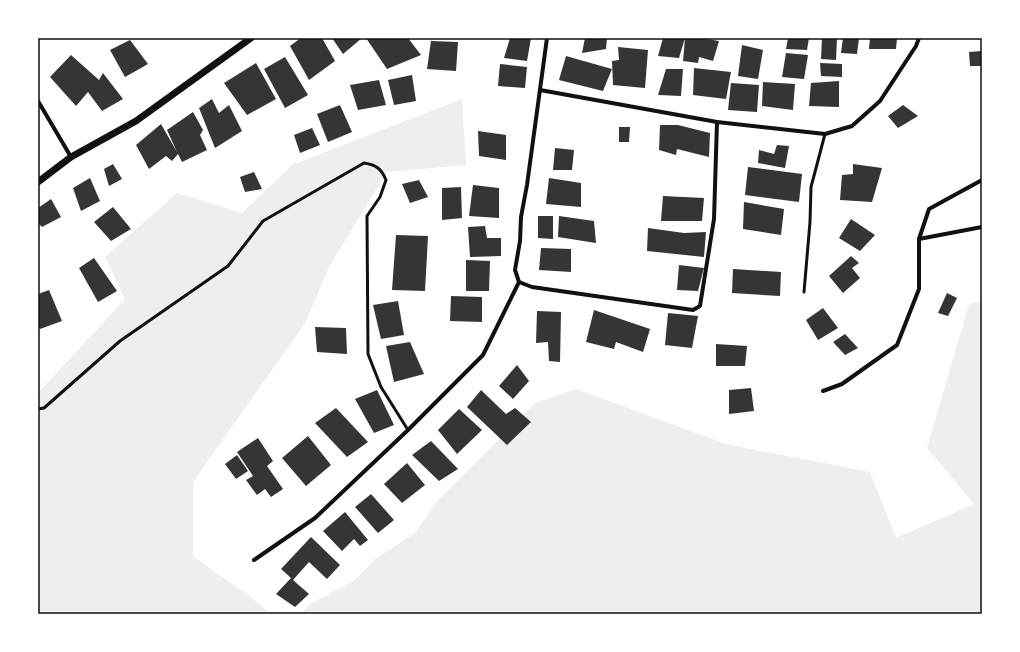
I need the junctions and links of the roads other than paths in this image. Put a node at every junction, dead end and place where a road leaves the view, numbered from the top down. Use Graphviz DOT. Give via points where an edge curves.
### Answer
graph roads {
  1 [pos="251,38"];
  2 [pos="547,38"];
  3 [pos="919,38"];
  4 [pos="540,90"];
  5 [pos="38,101"];
  6 [pos="717,122"];
  7 [pos="825,134"];
  8 [pos="71,157"];
  9 [pos="982,180"];
  10 [pos="38,182"];
  11 [pos="982,228"];
  12 [pos="919,238"];
  13 [pos="519,282"];
  14 [pos="804,292"];
  15 [pos="822,391"];
  16 [pos="38,409"];
  17 [pos="408,430"];
  18 [pos="254,560"];
  1 -- 8 [label="street" via="136,120"];
  2 -- 4 [label="street"];
  3 -- 7 [label="street" via="880,101 852,126"];
  4 -- 6 [label="street"];
  4 -- 13 [label="street" via="520,217 520,241 515,270"];
  5 -- 8 [label="street"];
  6 -- 7 [label="street"];
  6 -- 13 [label="street" via="714,219 700,306 693,310 532,287"];
  7 -- 14 [label="lane" via="811,187"];
  8 -- 10 [label="street"];
  9 -- 12 [label="street" via="929,210"];
  11 -- 12 [label="street"];
  12 -- 15 [label="street" via="919,289 897,345 842,384"];
  13 -- 17 [label="street" via="484,355"];
  16 -- 17 [label="lane" via="44,408 120,341 228,266 263,221 364,163 374,164 382,170 386,180 380,197 367,216 368,354 381,387"];
  17 -- 18 [label="street" via="314,518"];
}
